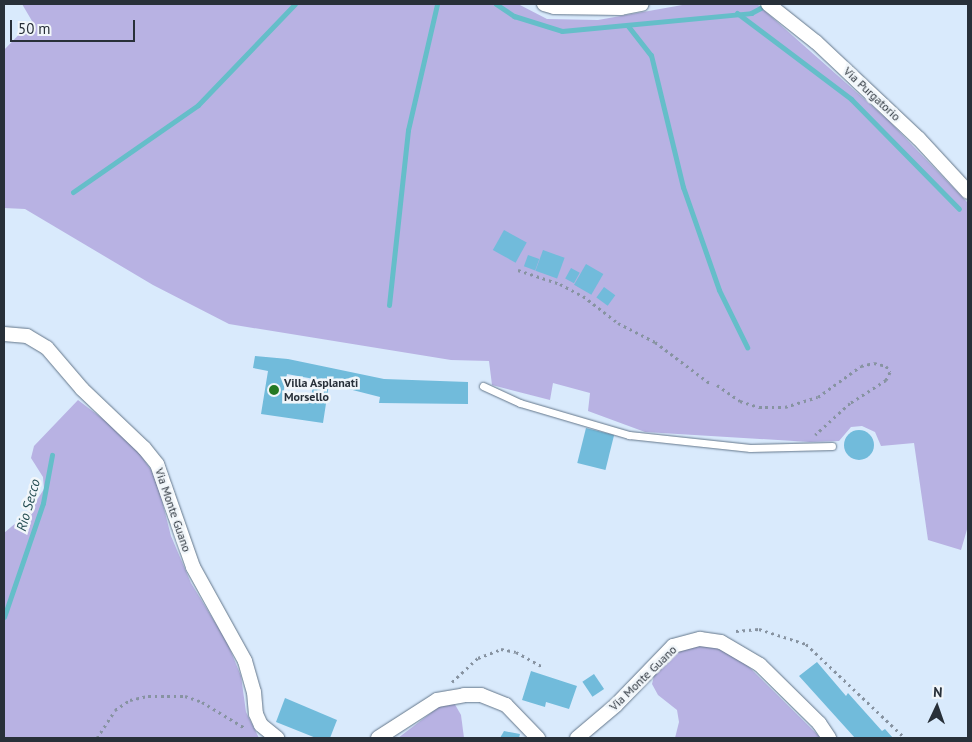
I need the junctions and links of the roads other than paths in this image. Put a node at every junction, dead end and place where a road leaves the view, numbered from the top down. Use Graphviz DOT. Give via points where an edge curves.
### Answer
graph roads {
  1 [pos="544,4"];
  2 [pos="642,4"];
  3 [pos="768,4"];
  4 [pos="968,192"];
  5 [pos="4,334"];
  6 [pos="483,386"];
  7 [pos="832,446"];
  8 [pos="407,722"];
  9 [pos="277,738"];
  10 [pos="378,738"];
  11 [pos="392,738"];
  12 [pos="538,738"];
  13 [pos="577,738"];
  14 [pos="830,738"];
  1 -- 2 [label="street" via="602,8"];
  3 -- 4 [label="street, Via Purgatorio" via="830,55 919,139"];
  5 -- 9 [label="street, Via Monte Guano" via="27,336 47,348 82,389 157,464 193,567 245,661 254,692 256,714 261,725"];
  6 -- 7 [label="lane" via="520,402 629,435 695,444 795,448"];
  8 -- 10 [label="street"];
  8 -- 11 [label="lane"];
  8 -- 12 [label="street" via="437,700 464,695 495,699 519,715"];
  13 -- 14 [label="street, Via Monte Guano" via="616,705 673,646 700,639 721,642 760,665 819,722"];
}
